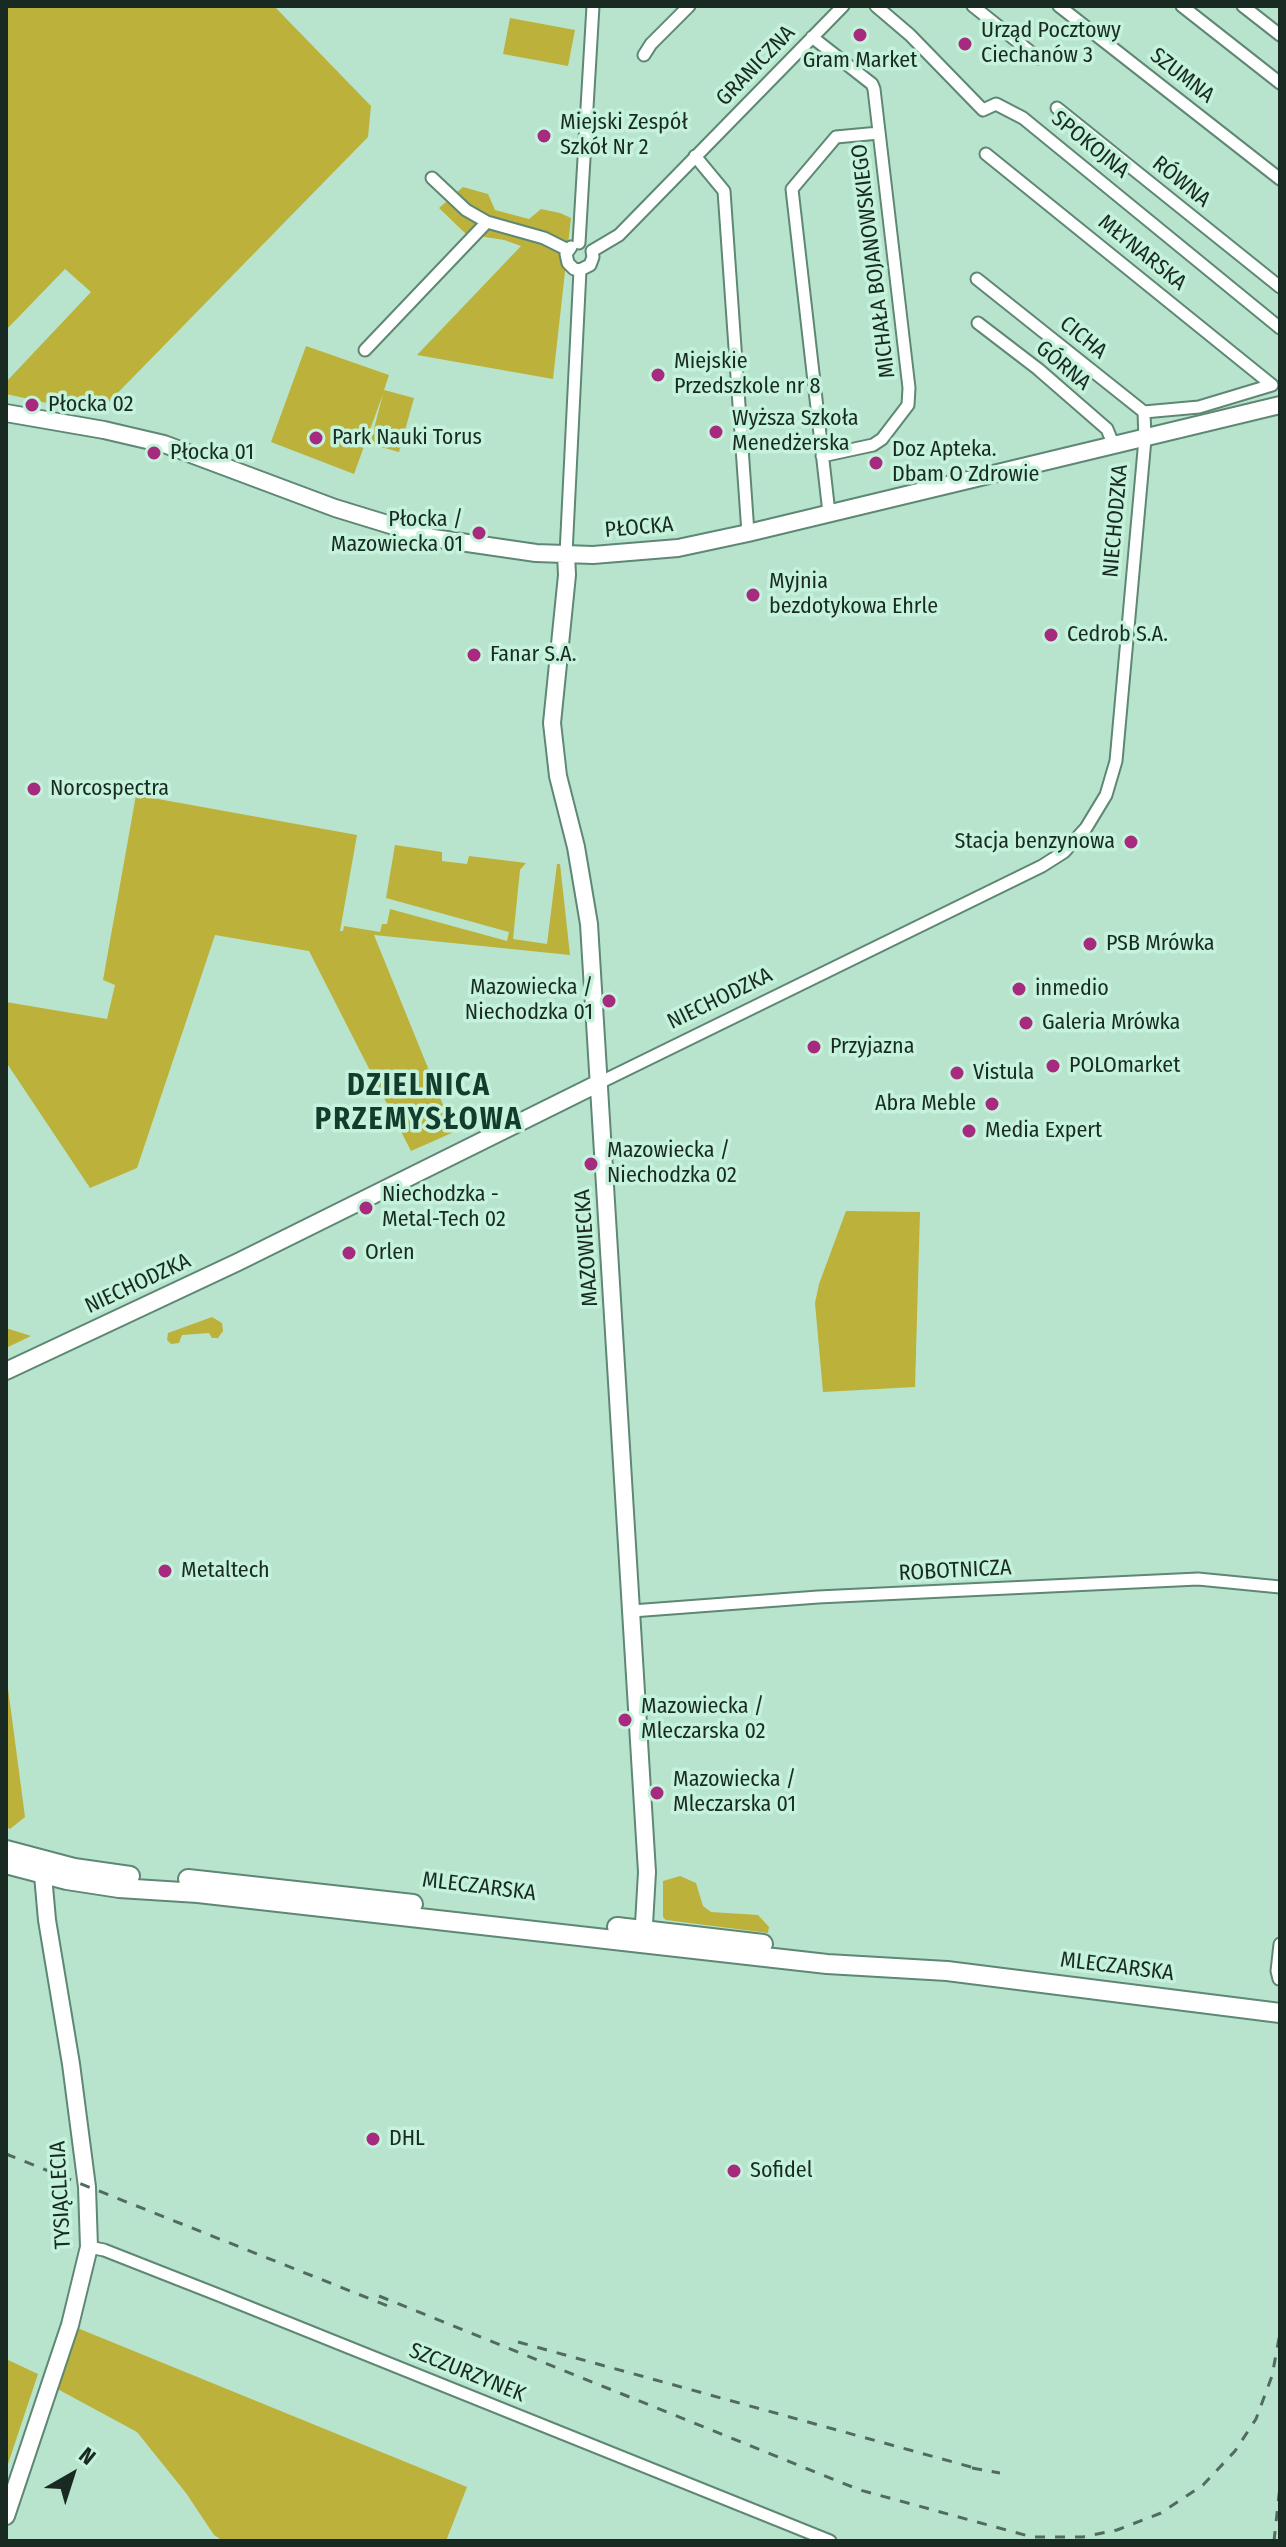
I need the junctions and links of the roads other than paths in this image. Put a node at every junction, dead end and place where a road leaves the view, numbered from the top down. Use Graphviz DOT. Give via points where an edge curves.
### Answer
graph roads {
  1 [pos="593,6"];
  2 [pos="689,6"];
  3 [pos="843,6"];
  4 [pos="876,6"];
  5 [pos="973,6"];
  6 [pos="1059,6"];
  7 [pos="1182,6"];
  8 [pos="1243,6"];
  9 [pos="1280,35"];
  10 [pos="812,37"];
  11 [pos="644,55"];
  12 [pos="1038,58"];
  13 [pos="1280,83"];
  14 [pos="1057,108"];
  15 [pos="879,133"];
  16 [pos="986,154"];
  17 [pos="695,156"];
  18 [pos="432,178"];
  19 [pos="1280,179"];
  20 [pos="487,222"];
  21 [pos="579,243"];
  22 [pos="568,250"];
  23 [pos="592,251"];
  24 [pos="580,270"];
  25 [pos="977,279"];
  26 [pos="1280,287"];
  27 [pos="978,323"];
  28 [pos="1280,328"];
  29 [pos="365,350"];
  30 [pos="1280,405"];
  31 [pos="1144,412"];
  32 [pos="6,413"];
  33 [pos="1145,439"];
  34 [pos="1114,446"];
  35 [pos="822,456"];
  36 [pos="829,513"];
  37 [pos="748,533"];
  38 [pos="566,554"];
  39 [pos="599,1083"];
  40 [pos="6,1371"];
  41 [pos="1280,1587"];
  42 [pos="632,1611"];
  43 [pos="6,1850"];
  44 [pos="6,1864"];
  45 [pos="44,1868"];
  46 [pos="643,1936"];
  47 [pos="1280,1944"];
  48 [pos="1279,1979"];
  49 [pos="1280,2013"];
  50 [pos="89,2247"];
  51 [pos="6,2516"];
  52 [pos="830,2541"];
  1 -- 21 [label="street"];
  2 -- 11 [label="street"];
  3 -- 10 [label="street, GRANICZNA"];
  4 -- 28 [label="street, SPOKOJNA" via="983,110 996,104 1023,118"];
  5 -- 12 [label="street"];
  6 -- 19 [label="street, SZUMNA"];
  7 -- 13 [label="street"];
  8 -- 9 [label="street"];
  10 -- 15 [label="street, MICHAŁA BOJANOWSKIEGO" via="872,84"];
  10 -- 17 [label="street, GRANICZNA"];
  14 -- 26 [label="street, RÓWNA"];
  15 -- 35 [label="street, MICHAŁA BOJANOWSKIEGO" via="908,405 873,445"];
  15 -- 35 [label="street" via="836,137 792,189"];
  16 -- 31 [label="street, MŁYNARSKA" via="1272,385 1199,407"];
  17 -- 23 [label="street, GRANICZNA" via="619,235"];
  17 -- 37 [label="street" via="724,191"];
  18 -- 20 [label="street"];
  20 -- 22 [label="street"];
  20 -- 29 [label="street"];
  21 -- 22 [label="street"];
  21 -- 23 [label="street"];
  22 -- 24 [label="street" via="568,263"];
  23 -- 24 [label="street" via="590,265"];
  24 -- 38 [label="street"];
  25 -- 31 [label="street, CICHA"];
  27 -- 34 [label="street, GÓRNA" via="1107,429"];
  30 -- 33 [label="street, PŁOCKA"];
  31 -- 33 [label="street"];
  32 -- 38 [label="street, PŁOCKA" via="164,444 335,508 433,538"];
  33 -- 34 [label="street, PŁOCKA"];
  33 -- 39 [label="street, NIECHODZKA" via="1116,761 1106,795 1086,828 1042,866"];
  34 -- 36 [label="street, PŁOCKA"];
  35 -- 36 [label="street"];
  36 -- 37 [label="street, PŁOCKA"];
  37 -- 38 [label="street, PŁOCKA" via="678,548"];
  38 -- 39 [label="street, MAZOWIECKA" via="552,723 589,924"];
  39 -- 40 [label="street, NIECHODZKA"];
  39 -- 42 [label="street, MAZOWIECKA"];
  41 -- 42 [label="street, ROBOTNICZA" via="1198,1579"];
  42 -- 46 [label="street, MAZOWIECKA" via="647,1872"];
  43 -- 45 [label="main road, MLECZARSKA"];
  44 -- 45 [label="main road, MLECZARSKA"];
  45 -- 46 [label="main road, MLECZARSKA" via="119,1888"];
  45 -- 50 [label="street, TYSIĄCLECIA" via="87,2187"];
  46 -- 49 [label="main road, MLECZARSKA" via="827,1964 947,1971"];
  47 -- 48 [label="street"];
  50 -- 51 [label="street, TYSIĄCLECIA" via="70,2325"];
  50 -- 52 [label="street, SZCZURZYNEK"];
}
